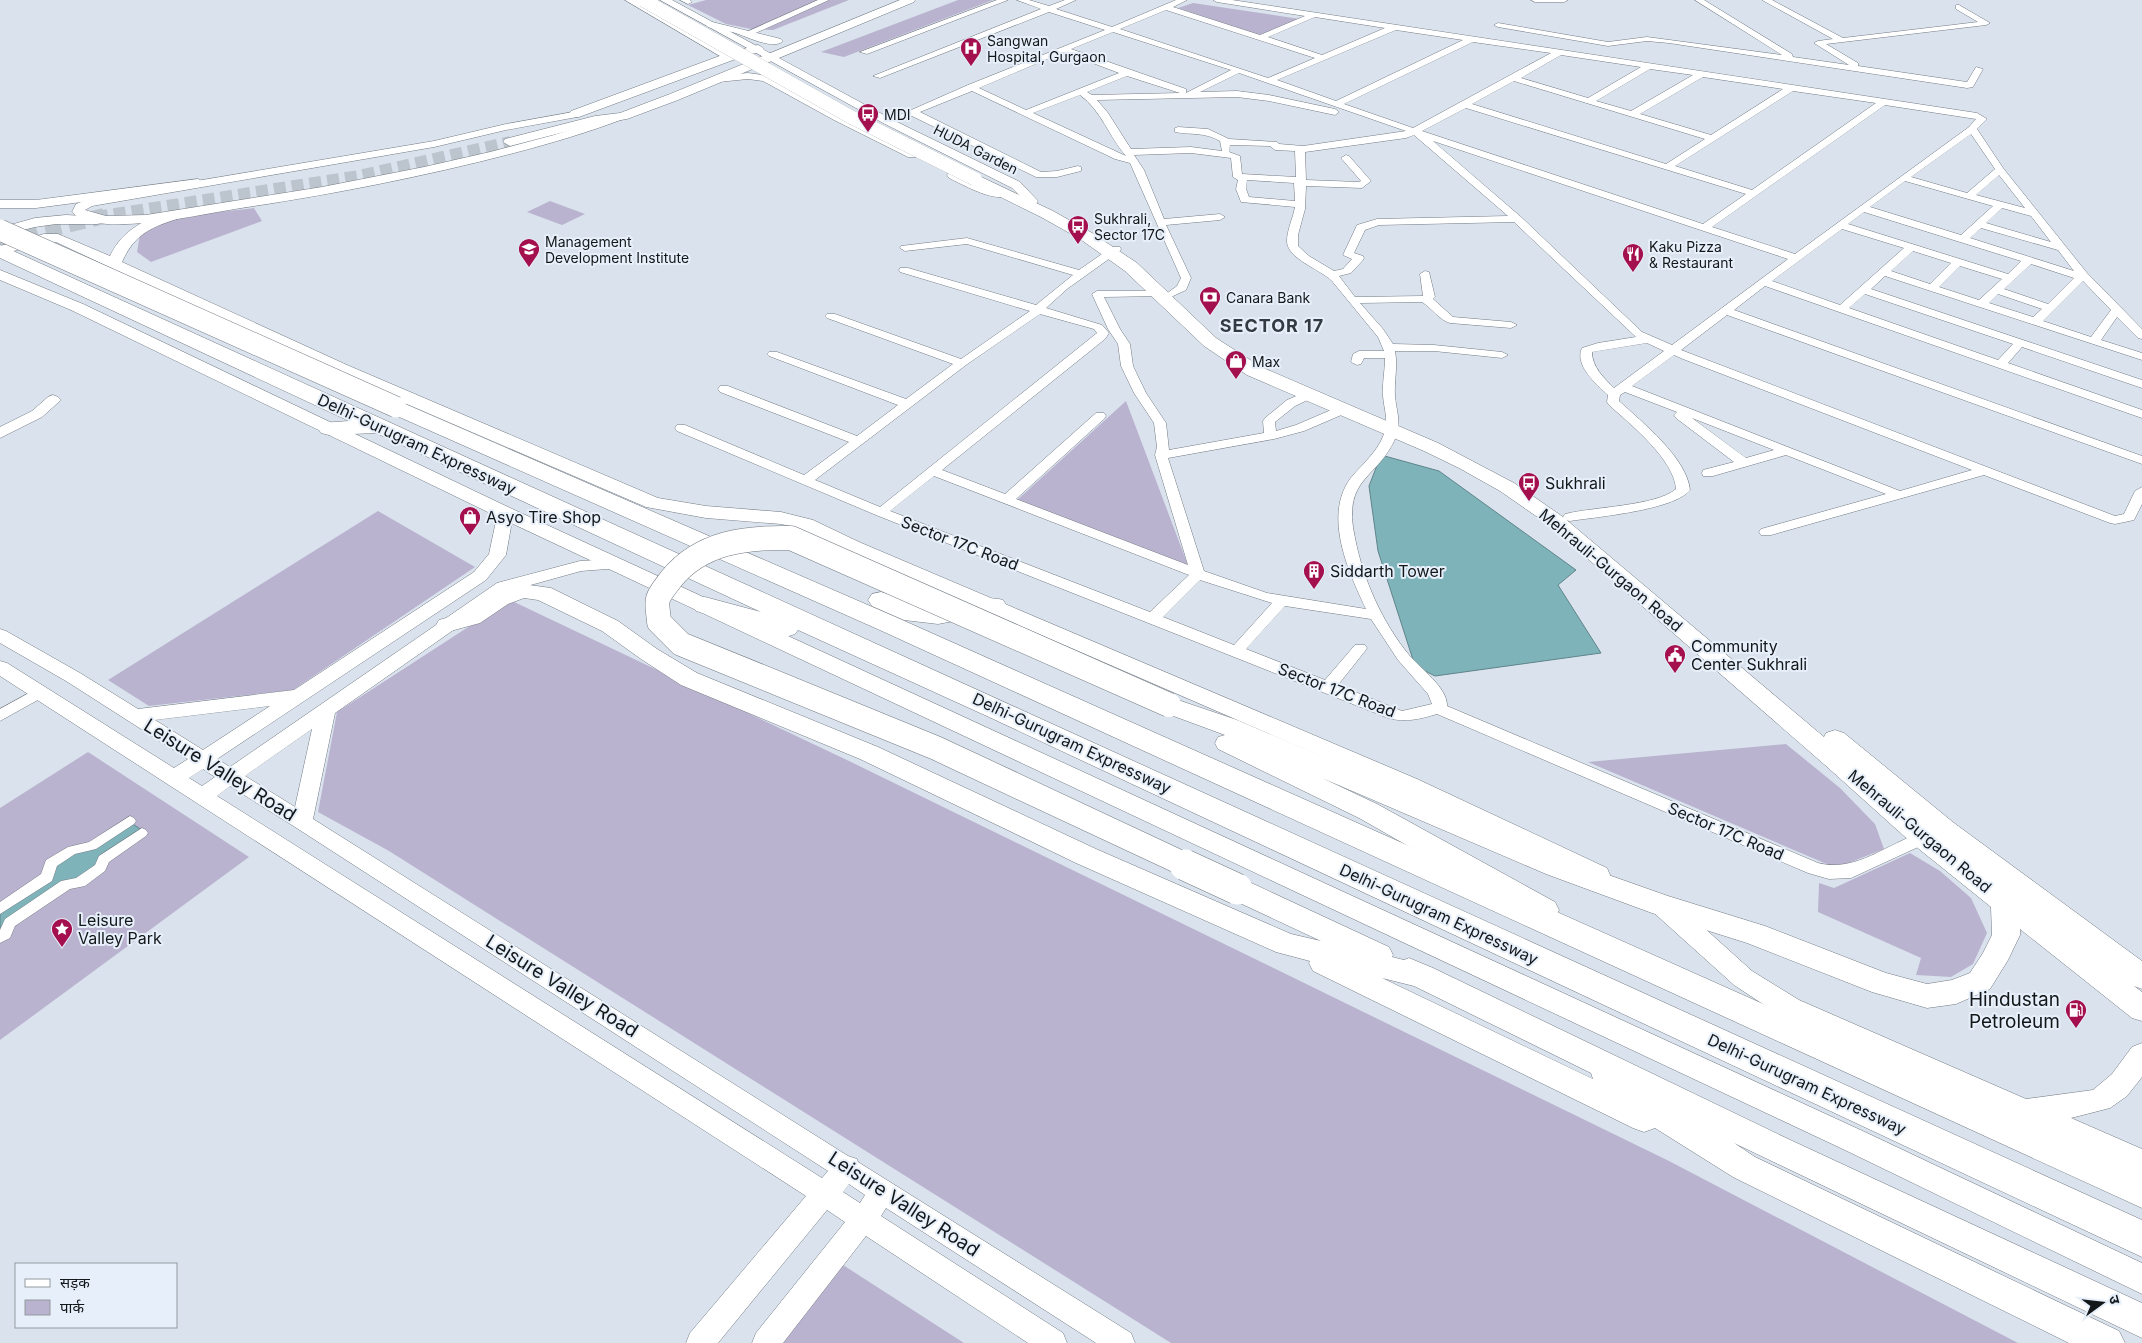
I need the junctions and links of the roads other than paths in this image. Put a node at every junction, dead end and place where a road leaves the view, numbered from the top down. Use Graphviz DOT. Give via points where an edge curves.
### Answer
graph roads {
  1 [pos="630,0"];
  2 [pos="643,0"];
  3 [pos="654,0"];
  4 [pos="665,0"];
  5 [pos="825,0"];
  6 [pos="887,0"];
  7 [pos="910,0"];
  8 [pos="1004,0"];
  9 [pos="1021,0"];
  10 [pos="1072,0"];
  11 [pos="1183,0"];
  12 [pos="1217,0"];
  13 [pos="1535,0"];
  14 [pos="1564,0"];
  15 [pos="1699,0"];
  16 [pos="1766,0"];
  17 [pos="1165,7"];
  18 [pos="1959,7"];
  19 [pos="1048,9"];
  20 [pos="1315,14"];
  21 [pos="712,25"];
  22 [pos="1498,25"];
  23 [pos="1395,27"];
  24 [pos="1110,30"];
  25 [pos="746,34"];
  26 [pos="730,36"];
  27 [pos="1260,38"];
  28 [pos="1472,39"];
  29 [pos="1840,40"];
  30 [pos="783,41"];
  31 [pos="704,42"];
  32 [pos="1063,49"];
  33 [pos="755,50"];
  34 [pos="864,52"];
  35 [pos="1560,52"];
  36 [pos="733,56"];
  37 [pos="771,57"];
  38 [pos="1324,58"];
  39 [pos="1795,59"];
  40 [pos="1649,66"];
  41 [pos="702,67"];
  42 [pos="1862,69"];
  43 [pos="1979,69"];
  44 [pos="1238,70"];
  45 [pos="800,73"];
  46 [pos="1126,73"];
  47 [pos="1701,74"];
  48 [pos="877,76"];
  49 [pos="1513,78"];
  50 [pos="718,79"];
  51 [pos="1268,81"];
  52 [pos="772,82"];
  53 [pos="971,87"];
  54 [pos="1791,88"];
  55 [pos="1080,91"];
  56 [pos="1190,94"];
  57 [pos="674,97"];
  58 [pos="1090,98"];
  59 [pos="1589,101"];
  60 [pos="1882,102"];
  61 [pos="1336,104"];
  62 [pos="1465,105"];
  63 [pos="912,112"];
  64 [pos="1026,113"];
  65 [pos="1633,114"];
  66 [pos="573,115"];
  67 [pos="622,116"];
  68 [pos="889,122"];
  69 [pos="1400,125"];
  70 [pos="1972,129"];
  71 [pos="1414,130"];
  72 [pos="1713,139"];
  73 [pos="1225,142"];
  74 [pos="1303,149"];
  75 [pos="1181,150"];
  76 [pos="1226,154"];
  77 [pos="1130,156"];
  78 [pos="1346,158"];
  79 [pos="1668,167"];
  80 [pos="1078,169"];
  81 [pos="2000,170"];
  82 [pos="1243,177"];
  83 [pos="979,178"];
  84 [pos="1903,178"];
  85 [pos="1300,182"];
  86 [pos="198,183"];
  87 [pos="1005,193"];
  88 [pos="1755,194"];
  89 [pos="1969,196"];
  90 [pos="1032,201"];
  91 [pos="0,204"];
  92 [pos="1299,204"];
  93 [pos="2000,204"];
  94 [pos="1863,208"];
  95 [pos="2034,214"];
  96 [pos="175,215"];
  97 [pos="1220,217"];
  98 [pos="1517,219"];
  99 [pos="97,220"];
  100 [pos="0,222"];
  101 [pos="1160,222"];
  102 [pos="1978,224"];
  103 [pos="1840,225"];
  104 [pos="1705,228"];
  105 [pos="5,231"];
  106 [pos="1962,240"];
  107 [pos="1911,247"];
  108 [pos="905,248"];
  109 [pos="2062,248"];
  110 [pos="0,251"];
  111 [pos="1113,251"];
  112 [pos="1796,258"];
  113 [pos="2028,261"];
  114 [pos="1958,262"];
  115 [pos="113,264"];
  116 [pos="904,270"];
  117 [pos="1884,272"];
  118 [pos="1081,274"];
  119 [pos="1425,274"];
  120 [pos="0,275"];
  121 [pos="1332,275"];
  122 [pos="2083,276"];
  123 [pos="2010,278"];
  124 [pos="1764,282"];
  125 [pos="1932,288"];
  126 [pos="1863,290"];
  127 [pos="1997,290"];
  128 [pos="0,292"];
  129 [pos="1166,293"];
  130 [pos="1424,299"];
  131 [pos="1352,300"];
  132 [pos="1981,304"];
  133 [pos="78,307"];
  134 [pos="2050,308"];
  135 [pos="1842,309"];
  136 [pos="1038,310"];
  137 [pos="1726,310"];
  138 [pos="2117,310"];
  139 [pos="830,316"];
  140 [pos="2036,322"];
  141 [pos="1511,325"];
  142 [pos="2142,336"];
  143 [pos="1648,340"];
  144 [pos="2094,341"];
  145 [pos="2020,343"];
  146 [pos="1672,350"];
  147 [pos="1389,351"];
  148 [pos="773,354"];
  149 [pos="1502,356"];
  150 [pos="2142,356"];
  151 [pos="1356,362"];
  152 [pos="962,363"];
  153 [pos="2000,365"];
  154 [pos="2142,384"];
  155 [pos="724,389"];
  156 [pos="1619,390"];
  157 [pos="1308,395"];
  158 [pos="907,404"];
  159 [pos="1667,404"];
  160 [pos="1342,410"];
  161 [pos="2142,414"];
  162 [pos="1100,416"];
  163 [pos="0,421"];
  164 [pos="375,424"];
  165 [pos="474,426"];
  166 [pos="1393,426"];
  167 [pos="329,428"];
  168 [pos="681,428"];
  169 [pos="0,433"];
  170 [pos="1270,436"];
  171 [pos="859,441"];
  172 [pos="400,449"];
  173 [pos="1786,451"];
  174 [pos="1161,455"];
  175 [pos="2142,460"];
  176 [pos="1744,464"];
  177 [pos="933,471"];
  178 [pos="1984,471"];
  179 [pos="1708,473"];
  180 [pos="552,476"];
  181 [pos="805,481"];
  182 [pos="2142,491"];
  183 [pos="1897,494"];
  184 [pos="1008,499"];
  185 [pos="501,511"];
  186 [pos="881,512"];
  187 [pos="1570,517"];
  188 [pos="655,521"];
  189 [pos="1766,532"];
  190 [pos="614,564"];
  191 [pos="1198,574"];
  192 [pos="1282,602"];
  193 [pos="706,605"];
  194 [pos="994,606"];
  195 [pos="1374,614"];
  196 [pos="1153,618"];
  197 [pos="447,625"];
  198 [pos="0,635"];
  199 [pos="1360,648"];
  200 [pos="1236,651"];
  201 [pos="876,655"];
  202 [pos="0,667"];
  203 [pos="1328,687"];
  204 [pos="40,692"];
  205 [pos="299,695"];
  206 [pos="1169,705"];
  207 [pos="1438,708"];
  208 [pos="326,710"];
  209 [pos="0,716"];
  210 [pos="134,716"];
  211 [pos="263,719"];
  212 [pos="287,737"];
  213 [pos="1842,756"];
  214 [pos="203,760"];
  215 [pos="231,777"];
  216 [pos="174,778"];
  217 [pos="202,796"];
  218 [pos="130,821"];
  219 [pos="302,822"];
  220 [pos="142,833"];
  221 [pos="1922,838"];
  222 [pos="2005,902"];
  223 [pos="1662,905"];
  224 [pos="0,909"];
  225 [pos="0,938"];
  226 [pos="1286,944"];
  227 [pos="1423,976"];
  228 [pos="2142,977"];
  229 [pos="1669,978"];
  230 [pos="2142,1009"];
  231 [pos="2142,1055"];
  232 [pos="1586,1056"];
  233 [pos="2024,1111"];
  234 [pos="2142,1163"];
  235 [pos="848,1167"];
  236 [pos="1744,1167"];
  237 [pos="883,1190"];
  238 [pos="2142,1191"];
  239 [pos="824,1194"];
  240 [pos="863,1220"];
  241 [pos="2142,1239"];
  242 [pos="2142,1279"];
  243 [pos="2142,1321"];
  244 [pos="700,1343"];
  245 [pos="766,1343"];
  246 [pos="1053,1343"];
  247 [pos="1121,1343"];
  248 [pos="2107,1343"];
  1 -- 31 [label="street"];
  2 -- 36 [label="main road, bridge"];
  3 -- 83 [label="main road"];
  4 -- 21 [label="street, HUDA Garden"];
  5 -- 25 [label="street"];
  6 -- 30 [label="main road"];
  7 -- 37 [label="main road"];
  8 -- 34 [label="street"];
  9 -- 19 [label="street"];
  10 -- 19 [label="street"];
  11 -- 17 [label="street"];
  12 -- 20 [label="street"];
  13 -- 14 [label="street"];
  15 -- 39 [label="street"];
  16 -- 29 [label="street"];
  17 -- 24 [label="street"];
  17 -- 27 [label="street"];
  18 -- 29 [label="street" via="1986,23"];
  19 -- 24 [label="street"];
  19 -- 48 [label="street"];
  20 -- 23 [label="street"];
  20 -- 27 [label="street"];
  21 -- 25 [label="main road"];
  21 -- 26 [label="street, HUDA Garden"];
  22 -- 39 [label="street" via="1608,44 1657,39"];
  23 -- 28 [label="street"];
  23 -- 38 [label="street"];
  24 -- 32 [label="street"];
  24 -- 44 [label="street"];
  25 -- 30 [label="main road"];
  26 -- 31 [label="street"];
  26 -- 33 [label="street, HUDA Garden"];
  27 -- 38 [label="street"];
  28 -- 35 [label="street"];
  28 -- 61 [label="street"];
  29 -- 42 [label="street" via="1818,43"];
  30 -- 33 [label="main road"];
  31 -- 36 [label="street"];
  32 -- 46 [label="street"];
  32 -- 53 [label="street"];
  33 -- 36 [label="main road"];
  33 -- 37 [label="street, HUDA Garden"];
  35 -- 40 [label="street"];
  35 -- 49 [label="street"];
  36 -- 41 [label="main road"];
  36 -- 83 [label="main road, bridge" via="902,145"];
  37 -- 45 [label="street, HUDA Garden"];
  37 -- 50 [label="main road"];
  38 -- 51 [label="street"];
  39 -- 42 [label="street"];
  40 -- 47 [label="street"];
  40 -- 59 [label="street"];
  41 -- 57 [label="main road" via="716,68 722,73"];
  41 -- 66 [label="main road"];
  42 -- 43 [label="street" via="1970,85"];
  44 -- 51 [label="street"];
  44 -- 56 [label="street"];
  45 -- 52 [label="street"];
  45 -- 68 [label="street, HUDA Garden"];
  46 -- 55 [label="street"];
  46 -- 56 [label="street"];
  47 -- 54 [label="street"];
  47 -- 65 [label="street"];
  49 -- 59 [label="street"];
  49 -- 62 [label="street"];
  50 -- 52 [label="street" via="753,76"];
  50 -- 57 [label="main road"];
  51 -- 61 [label="street"];
  52 -- 87 [label="street" via="984,191"];
  53 -- 63 [label="street"];
  53 -- 64 [label="street"];
  54 -- 60 [label="street"];
  54 -- 72 [label="street"];
  55 -- 58 [label="street"];
  55 -- 64 [label="street"];
  56 -- 58 [label="street"];
  56 -- 69 [label="street" via="1252,95 1395,128"];
  57 -- 67 [label="main road"];
  58 -- 77 [label="street" via="1105,115"];
  59 -- 65 [label="street"];
  60 -- 70 [label="street" via="1980,117 1982,119"];
  60 -- 88 [label="street"];
  61 -- 69 [label="street"];
  62 -- 71 [label="street"];
  62 -- 79 [label="street"];
  63 -- 68 [label="street"];
  63 -- 80 [label="street" via="1039,175"];
  64 -- 77 [label="street" via="1118,157"];
  65 -- 72 [label="street"];
  66 -- 67 [label="main road" via="507,139"];
  66 -- 86 [label="street" via="434,144"];
  67 -- 96 [label="street" via="528,146 386,180"];
  68 -- 90 [label="street, HUDA Garden" via="1016,185"];
  69 -- 71 [label="street"];
  70 -- 81 [label="street"];
  70 -- 84 [label="street"];
  71 -- 74 [label="street" via="1406,135"];
  71 -- 98 [label="street"];
  71 -- 104 [label="street"];
  72 -- 79 [label="street"];
  73 -- 74 [label="street" via="1270,143 1275,147"];
  73 -- 75 [label="street" via="1206,130 1181,126"];
  73 -- 76 [label="street"];
  74 -- 85 [label="street" via="1300,152"];
  75 -- 76 [label="street"];
  75 -- 77 [label="street"];
  76 -- 82 [label="street" via="1236,156 1238,177"];
  77 -- 101 [label="street"];
  78 -- 85 [label="street" via="1366,181 1362,185"];
  79 -- 88 [label="street"];
  81 -- 89 [label="street"];
  81 -- 95 [label="street"];
  82 -- 85 [label="street"];
  82 -- 92 [label="street" via="1241,189 1245,200"];
  83 -- 87 [label="main road, Mehrauli-Gurgaon Road"];
  83 -- 90 [label="main road, Mehrauli-Gurgaon Road"];
  84 -- 89 [label="street"];
  84 -- 94 [label="street"];
  85 -- 92 [label="street"];
  86 -- 91 [label="main road" via="36,204"];
  86 -- 99 [label="street" via="80,207 78,212 82,216"];
  87 -- 111 [label="main road, Mehrauli-Gurgaon Road"];
  88 -- 104 [label="street"];
  89 -- 93 [label="street"];
  90 -- 111 [label="main road, Mehrauli-Gurgaon Road" via="1085,229"];
  92 -- 121 [label="street" via="1292,242 1294,248"];
  93 -- 95 [label="street"];
  93 -- 102 [label="street"];
  94 -- 103 [label="street"];
  94 -- 106 [label="street"];
  95 -- 109 [label="street"];
  96 -- 99 [label="street"];
  96 -- 115 [label="main road" via="149,224 126,238"];
  97 -- 101 [label="street"];
  98 -- 121 [label="street" via="1377,222 1361,227 1348,255 1359,258 1347,271"];
  98 -- 143 [label="street"];
  99 -- 105 [label="main road" via="40,221"];
  100 -- 105 [label="main road"];
  101 -- 129 [label="street" via="1186,278 1182,288"];
  102 -- 106 [label="street"];
  102 -- 109 [label="street"];
  103 -- 107 [label="street"];
  103 -- 112 [label="street"];
  104 -- 112 [label="street"];
  105 -- 180 [label="highway, Delhi-Gurugram Expressway, bridge"];
  106 -- 113 [label="street"];
  107 -- 114 [label="street"];
  107 -- 117 [label="street"];
  108 -- 118 [label="street" via="967,241"];
  109 -- 122 [label="street"];
  110 -- 115 [label="main road" via="54,238"];
  110 -- 164 [label="highway, Delhi-Gurugram Expressway"];
  111 -- 118 [label="street"];
  111 -- 129 [label="main road, Mehrauli-Gurgaon Road"];
  112 -- 124 [label="street"];
  113 -- 122 [label="street"];
  113 -- 123 [label="street"];
  114 -- 123 [label="street"];
  114 -- 125 [label="street"];
  115 -- 165 [label="main road"];
  116 -- 136 [label="street"];
  117 -- 125 [label="street"];
  117 -- 126 [label="street"];
  118 -- 136 [label="street"];
  119 -- 130 [label="street" via="1430,297"];
  120 -- 133 [label="main road"];
  121 -- 131 [label="street"];
  122 -- 134 [label="street"];
  122 -- 138 [label="street"];
  123 -- 127 [label="street"];
  124 -- 135 [label="street"];
  124 -- 137 [label="street"];
  125 -- 132 [label="street"];
  126 -- 135 [label="street"];
  126 -- 145 [label="street"];
  127 -- 132 [label="street"];
  127 -- 134 [label="street"];
  128 -- 133 [label="main road"];
  129 -- 157 [label="main road, Mehrauli-Gurgaon Road" via="1195,328 1226,354 1254,371"];
  129 -- 166 [label="main road, Mehrauli-Gurgaon Road" via="1241,356"];
  129 -- 174 [label="street" via="1097,294 1124,344 1127,366 1140,393 1160,423"];
  130 -- 131 [label="street"];
  130 -- 141 [label="street" via="1450,320"];
  131 -- 147 [label="street" via="1377,328"];
  132 -- 140 [label="street"];
  133 -- 167 [label="main road"];
  134 -- 140 [label="street"];
  135 -- 153 [label="street"];
  136 -- 152 [label="street"];
  136 -- 177 [label="street" via="1098,327 1104,333"];
  137 -- 146 [label="street"];
  137 -- 175 [label="street"];
  138 -- 142 [label="street"];
  138 -- 144 [label="street"];
  139 -- 152 [label="street"];
  140 -- 144 [label="street"];
  143 -- 146 [label="street"];
  143 -- 156 [label="street" via="1586,350 1589,366 1600,382"];
  144 -- 150 [label="street"];
  145 -- 153 [label="street"];
  145 -- 154 [label="street"];
  146 -- 156 [label="street"];
  146 -- 178 [label="street"];
  147 -- 149 [label="street" via="1434,348"];
  147 -- 151 [label="street" via="1360,354"];
  147 -- 166 [label="street" via="1388,397"];
  148 -- 158 [label="street"];
  152 -- 158 [label="street"];
  153 -- 161 [label="street"];
  155 -- 171 [label="street"];
  156 -- 159 [label="street"];
  156 -- 187 [label="street" via="1613,402 1661,447 1683,480 1684,489 1680,495 1664,501"];
  157 -- 160 [label="main road, Mehrauli-Gurgaon Road"];
  157 -- 170 [label="street" via="1291,403 1268,421"];
  158 -- 171 [label="street"];
  159 -- 173 [label="street"];
  159 -- 176 [label="street"];
  160 -- 166 [label="main road, Mehrauli-Gurgaon Road"];
  160 -- 170 [label="street" via="1300,428"];
  162 -- 184 [label="street"];
  163 -- 169 [label="street" via="53,400 37,414"];
  164 -- 167 [label="highway"];
  164 -- 172 [label="highway, Delhi-Gurugram Expressway"];
  165 -- 180 [label="highway"];
  165 -- 194 [label="main road" via="653,503 806,524"];
  166 -- 187 [label="main road, Mehrauli-Gurgaon Road" via="1484,464"];
  166 -- 195 [label="street" via="1388,442 1353,482 1346,495 1345,518 1350,549"];
  166 -- 213 [label="main road, Mehrauli-Gurgaon Road" via="1499,483 1570,531"];
  167 -- 172 [label="main road"];
  168 -- 181 [label="street, Sector 17C Road"];
  170 -- 174 [label="street"];
  171 -- 181 [label="street"];
  172 -- 185 [label="main road"];
  172 -- 201 [label="highway, Delhi-Gurugram Expressway"];
  173 -- 176 [label="street"];
  173 -- 183 [label="street"];
  174 -- 191 [label="street"];
  176 -- 179 [label="street"];
  177 -- 184 [label="street"];
  177 -- 186 [label="street"];
  178 -- 182 [label="street" via="2115,520 2129,517"];
  178 -- 183 [label="street"];
  180 -- 188 [label="highway, Delhi-Gurugram Expressway"];
  181 -- 186 [label="street, Sector 17C Road"];
  183 -- 189 [label="street"];
  184 -- 191 [label="street"];
  185 -- 190 [label="main road"];
  185 -- 205 [label="street" via="504,521 497,555 480,576"];
  186 -- 196 [label="street, Sector 17C Road"];
  187 -- 213 [label="main road, Mehrauli-Gurgaon Road" via="1700,627"];
  188 -- 194 [label="highway" via="705,522 913,614 938,616"];
  188 -- 229 [label="highway, Delhi-Gurugram Expressway"];
  190 -- 193 [label="main road"];
  190 -- 197 [label="street" via="580,566 514,583"];
  191 -- 192 [label="street"];
  191 -- 196 [label="street"];
  192 -- 195 [label="street"];
  192 -- 200 [label="street"];
  193 -- 201 [label="highway"];
  193 -- 242 [label="main road" via="1848,1138"];
  194 -- 223 [label="main road" via="1409,785"];
  195 -- 207 [label="street" via="1403,657 1436,694 1440,704"];
  196 -- 200 [label="street, Sector 17C Road"];
  197 -- 208 [label="street"];
  197 -- 226 [label="main road" via="472,618 500,599 522,591 543,593 610,626 688,679 869,753 1086,856"];
  198 -- 210 [label="street, Leisure Valley Road"];
  199 -- 203 [label="street"];
  200 -- 203 [label="street, Sector 17C Road"];
  201 -- 241 [label="highway, Delhi-Gurugram Expressway"];
  202 -- 204 [label="street, Leisure Valley Road"];
  203 -- 207 [label="street, Sector 17C Road" via="1402,716"];
  204 -- 209 [label="street"];
  204 -- 216 [label="street, Leisure Valley Road"];
  205 -- 210 [label="street"];
  205 -- 211 [label="street"];
  206 -- 223 [label="main road" via="1228,726 1556,867"];
  206 -- 227 [label="main road, bridge" via="791,538 758,537 728,542 692,558 673,576 658,599 659,622 680,644 936,748"];
  206 -- 229 [label="main road" via="1223,741 1368,812"];
  207 -- 221 [label="street, Sector 17C Road" via="1814,868 1829,872 1851,871"];
  208 -- 212 [label="street"];
  208 -- 219 [label="street"];
  210 -- 214 [label="street, Leisure Valley Road"];
  211 -- 212 [label="street"];
  211 -- 214 [label="street"];
  212 -- 215 [label="street"];
  213 -- 221 [label="main road, Mehrauli-Gurgaon Road"];
  213 -- 228 [label="main road, Mehrauli-Gurgaon Road"];
  214 -- 215 [label="street, Leisure Valley Road"];
  214 -- 216 [label="street"];
  215 -- 217 [label="street"];
  215 -- 219 [label="street, Leisure Valley Road"];
  216 -- 217 [label="street, Leisure Valley Road"];
  217 -- 239 [label="street, Leisure Valley Road"];
  218 -- 224 [label="street" via="92,846 72,850 51,863 48,877"];
  219 -- 235 [label="street, Leisure Valley Road"];
  220 -- 225 [label="street" via="104,859 100,868 80,882 66,885 10,923"];
  221 -- 222 [label="main road, Mehrauli-Gurgaon Road"];
  222 -- 223 [label="main road" via="2006,935 1980,981 1956,992 1927,996 1882,984 1755,934"];
  222 -- 230 [label="main road, Mehrauli-Gurgaon Road"];
  223 -- 233 [label="main road" via="1743,978 1790,1008"];
  226 -- 227 [label="main road"];
  226 -- 236 [label="main road"];
  227 -- 232 [label="main road"];
  229 -- 238 [label="highway, Delhi-Gurugram Expressway"];
  231 -- 233 [label="main road" via="2128,1076 2105,1098 2070,1107"];
  232 -- 236 [label="main road" via="1630,1096"];
  232 -- 243 [label="main road"];
  233 -- 234 [label="main road"];
  235 -- 237 [label="street, Leisure Valley Road"];
  235 -- 239 [label="street"];
  236 -- 248 [label="main road"];
  237 -- 240 [label="street"];
  237 -- 247 [label="street, Leisure Valley Road"];
  239 -- 240 [label="street, Leisure Valley Road"];
  239 -- 244 [label="street"];
  240 -- 245 [label="street"];
  240 -- 246 [label="street, Leisure Valley Road"];
}
